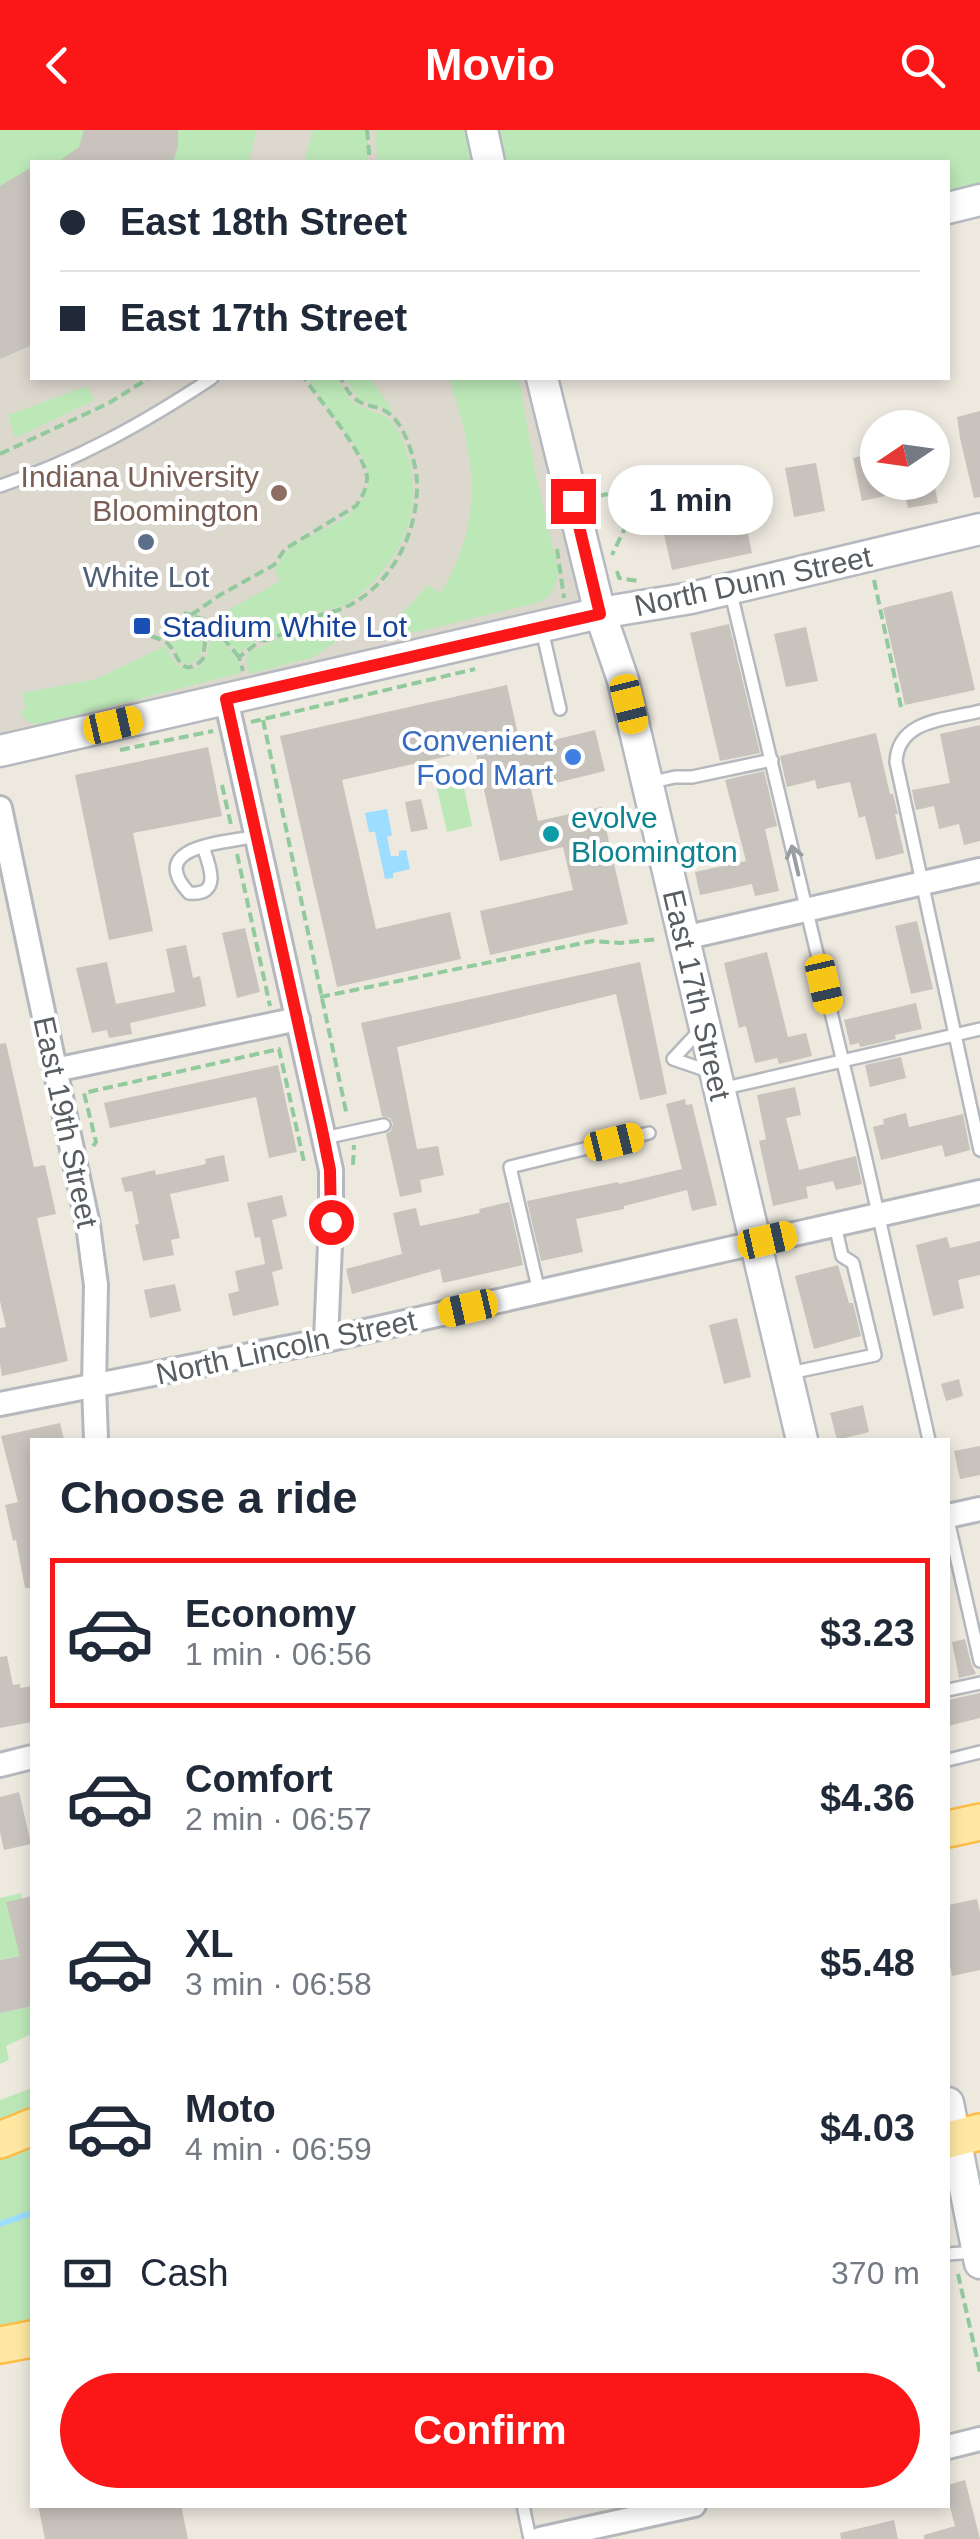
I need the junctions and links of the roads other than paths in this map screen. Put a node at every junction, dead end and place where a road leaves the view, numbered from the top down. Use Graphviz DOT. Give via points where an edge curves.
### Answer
graph roads {
  1 [pos="482,130"];
  2 [pos="490,160"];
  3 [pos="980,200"];
  4 [pos="950,208"];
  5 [pos="209,380"];
  6 [pos="542,380"];
  7 [pos="0,486"];
  8 [pos="979,536"];
  9 [pos="730,589"];
  10 [pos="600,614"];
  11 [pos="542,627"];
  12 [pos="232,703"];
  13 [pos="560,708"];
  14 [pos="980,711"];
  15 [pos="0,752"];
  16 [pos="772,760"];
  17 [pos="648,783"];
  18 [pos="0,808"];
  19 [pos="246,839"];
  20 [pos="203,847"];
  21 [pos="980,870"];
  22 [pos="921,884"];
  23 [pos="806,910"];
  24 [pos="684,938"];
  25 [pos="298,1018"];
  26 [pos="704,1026"];
  27 [pos="980,1029"];
  28 [pos="954,1035"];
  29 [pos="842,1061"];
  30 [pos="55,1070"];
  31 [pos="717,1081"];
  32 [pos="384,1125"];
  33 [pos="649,1133"];
  34 [pos="324,1138"];
  35 [pos="980,1150"];
  36 [pos="980,1192"];
  37 [pos="878,1215"];
  38 [pos="835,1225"];
  39 [pos="754,1243"];
  40 [pos="539,1292"];
  41 [pos="326,1340"];
  42 [pos="786,1374"];
  43 [pos="94,1386"];
  44 [pos="0,1404"];
  45 [pos="96,1438"];
  46 [pos="802,1438"];
  47 [pos="929,1438"];
  48 [pos="980,1508"];
  49 [pos="950,1517"];
  50 [pos="950,1527"];
  51 [pos="980,1661"];
  52 [pos="980,1683"];
  53 [pos="950,1690"];
  54 [pos="980,1752"];
  55 [pos="30,1757"];
  56 [pos="950,1760"];
  57 [pos="0,1764"];
  58 [pos="980,1822"];
  59 [pos="950,1829"];
  60 [pos="950,2108"];
  61 [pos="30,2128"];
  62 [pos="961,2137"];
  63 [pos="0,2140"];
  64 [pos="974,2209"];
  65 [pos="968,2255"];
  66 [pos="30,2338"];
  67 [pos="0,2345"];
  68 [pos="980,2439"];
  69 [pos="950,2446"];
  70 [pos="524,2508"];
  71 [pos="680,2508"];
  72 [pos="530,2539"];
  73 [pos="540,2539"];
  1 -- 2 [label="main road"];
  3 -- 4 [label="main road"];
  5 -- 7 [label="lane" via="101,446"];
  6 -- 10 [label="main road, East 17th Street"];
  8 -- 9 [label="main road, North Dunn Street"];
  9 -- 10 [label="main road, North Dunn Street"];
  9 -- 16 [label="lane"];
  10 -- 11 [label="main road, North Dunn Street"];
  10 -- 17 [label="main road, East 17th Street" via="624,680"];
  11 -- 12 [label="main road, North Dunn Street" via="339,666"];
  11 -- 13 [label="lane"];
  12 -- 15 [label="main road, North Dunn Street"];
  12 -- 19 [label="street"];
  14 -- 22 [label="lane" via="912,730 899,743 896,762"];
  16 -- 17 [label="lane"];
  23 -- 16 [label="lane, one-way"];
  17 -- 24 [label="main road, East 17th Street"];
  18 -- 30 [label="street, East 19th Street"];
  19 -- 20 [label="lane"];
  19 -- 25 [label="street"];
  21 -- 22 [label="street"];
  22 -- 23 [label="street"];
  22 -- 28 [label="lane"];
  23 -- 24 [label="street"];
  23 -- 29 [label="lane"];
  24 -- 26 [label="main road, East 17th Street"];
  25 -- 30 [label="street"];
  25 -- 34 [label="street"];
  26 -- 31 [label="main road, East 17th Street"];
  26 -- 31 [label="lane" via="666,1060"];
  27 -- 28 [label="lane"];
  28 -- 29 [label="lane"];
  28 -- 35 [label="lane"];
  29 -- 31 [label="lane"];
  29 -- 37 [label="lane"];
  30 -- 43 [label="street, East 19th Street" via="96,1285"];
  31 -- 39 [label="main road, East 17th Street"];
  32 -- 34 [label="lane"];
  33 -- 40 [label="lane" via="510,1167"];
  34 -- 41 [label="street" via="331,1222"];
  36 -- 37 [label="street, North Lincoln Street"];
  37 -- 38 [label="street, North Lincoln Street"];
  37 -- 47 [label="lane"];
  38 -- 39 [label="street, North Lincoln Street"];
  38 -- 42 [label="lane" via="842,1256 853,1263 875,1355"];
  39 -- 40 [label="street, North Lincoln Street"];
  39 -- 42 [label="main road, East 17th Street"];
  40 -- 41 [label="street, North Lincoln Street"];
  41 -- 43 [label="street, North Lincoln Street"];
  42 -- 46 [label="main road, East 17th Street"];
  43 -- 44 [label="street, North Lincoln Street"];
  43 -- 45 [label="street, East 19th Street"];
  48 -- 49 [label="street"];
  50 -- 51 [label="lane"];
  52 -- 53 [label="lane"];
  54 -- 56 [label="lane"];
  55 -- 57 [label="street"];
  58 -- 59 [label="main road"];
  60 -- 62 [label="main road"];
  61 -- 63 [label="main road"];
  62 -- 64 [label="main road"];
  64 -- 65 [label="main road"];
  66 -- 67 [label="main road"];
  68 -- 69 [label="street"];
  70 -- 72 [label="lane"];
  71 -- 73 [label="street"];
}
